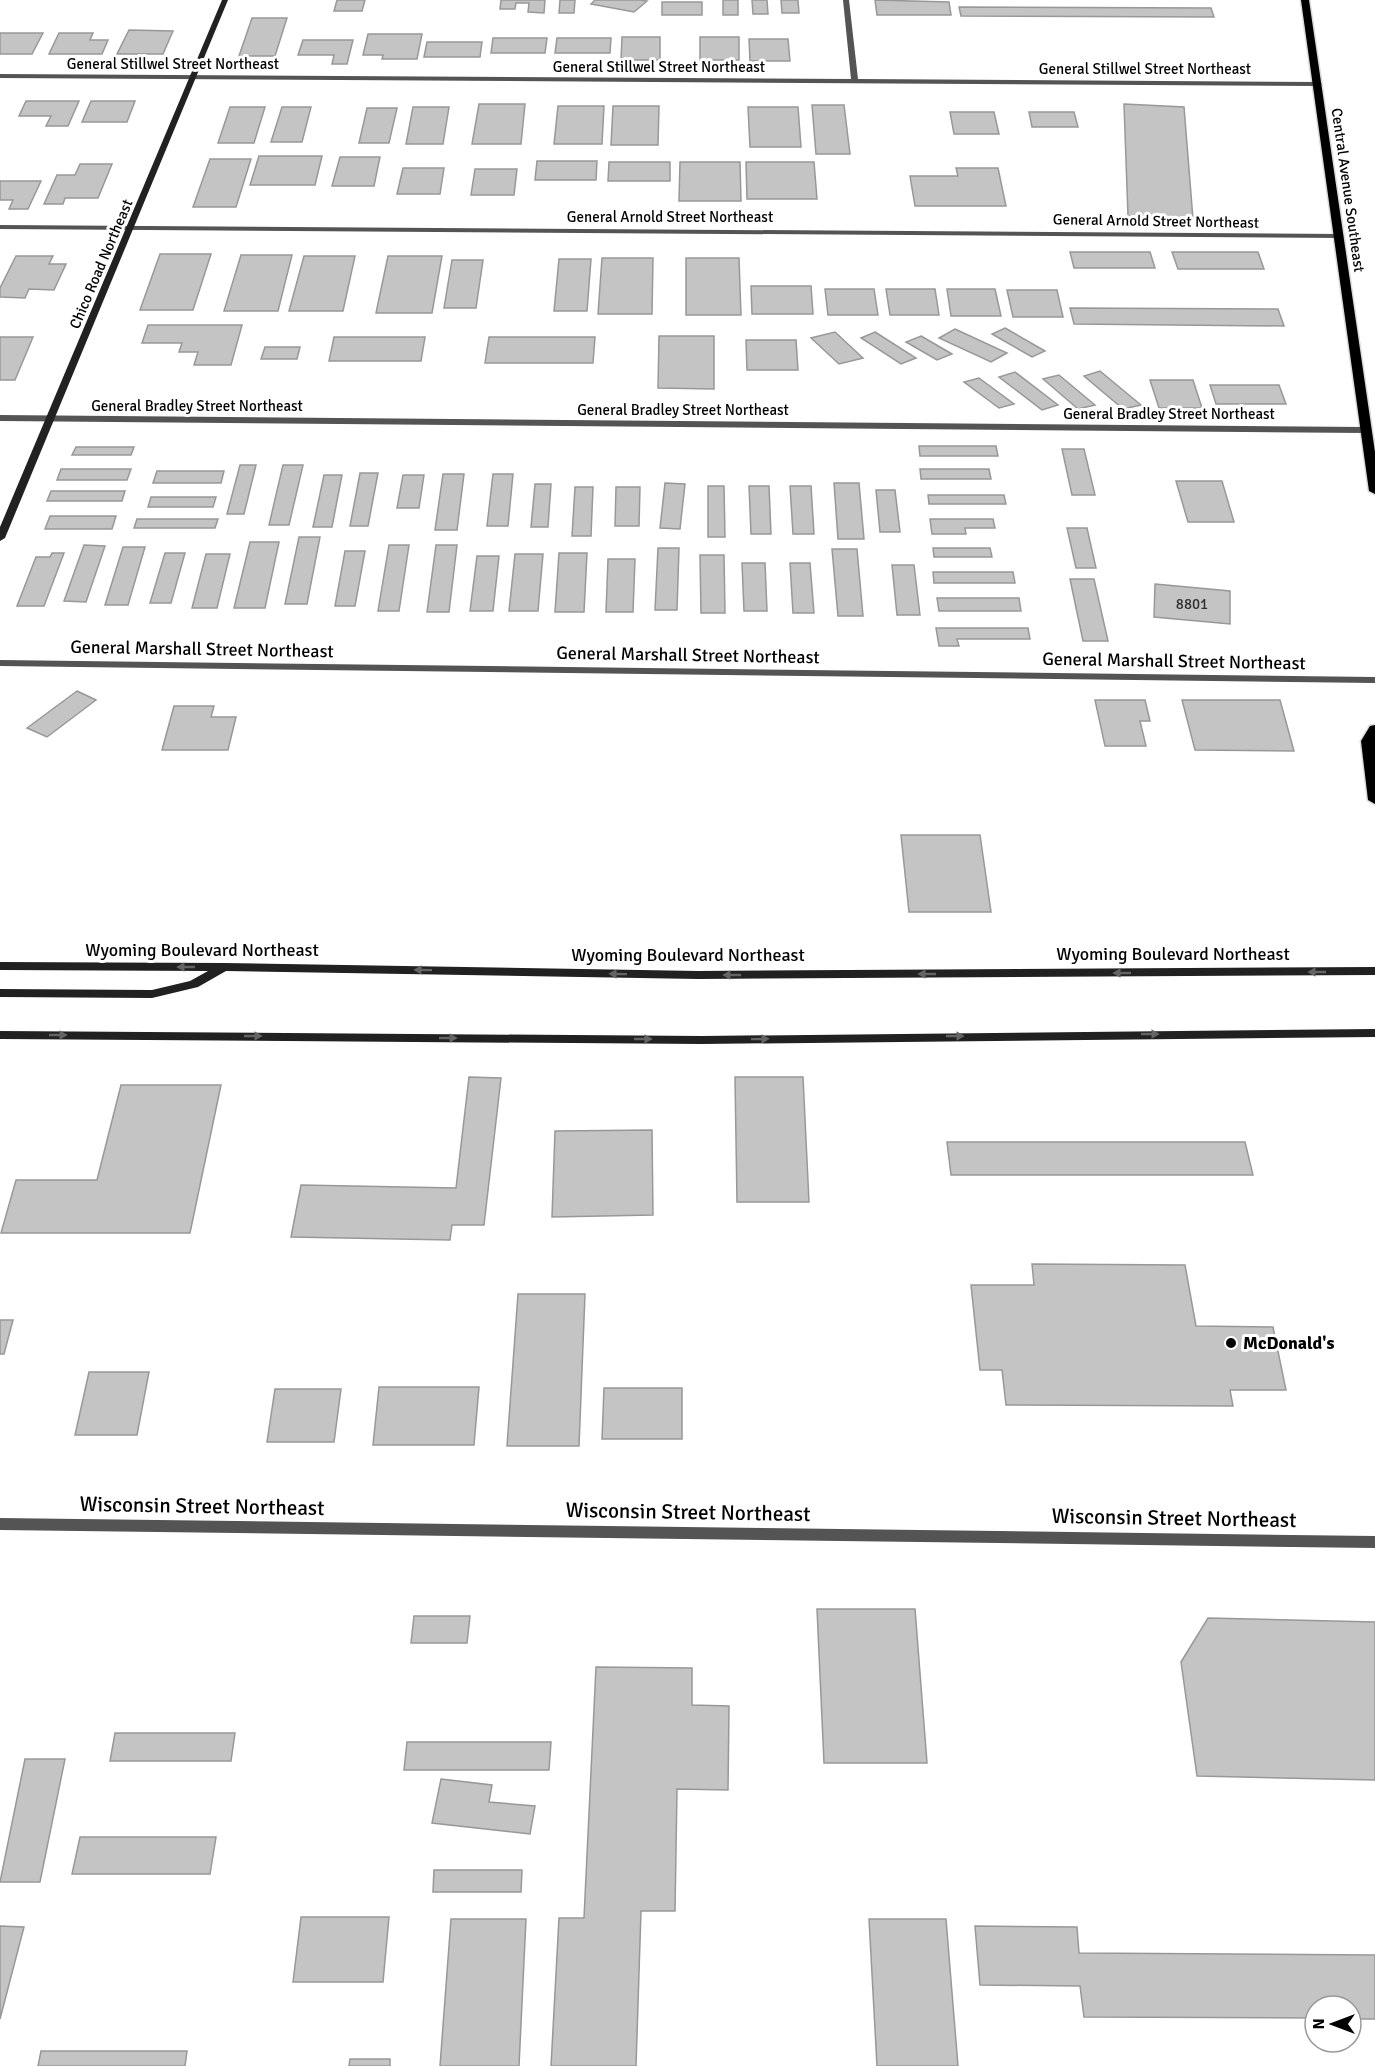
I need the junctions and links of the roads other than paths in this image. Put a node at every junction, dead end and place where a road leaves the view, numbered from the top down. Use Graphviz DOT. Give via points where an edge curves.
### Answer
graph roads {
  1 [pos="225,0"];
  2 [pos="846,0"];
  3 [pos="1305,0"];
  4 [pos="0,76"];
  5 [pos="194,78"];
  6 [pos="855,82"];
  7 [pos="1318,84"];
  8 [pos="0,227"];
  9 [pos="132,228"];
  10 [pos="1340,236"];
  11 [pos="0,418"];
  12 [pos="48,418"];
  13 [pos="1365,430"];
  14 [pos="1375,491"];
  15 [pos="0,538"];
  16 [pos="0,663"];
  17 [pos="1375,680"];
  18 [pos="1375,729"];
  19 [pos="1375,800"];
  20 [pos="0,966"];
  21 [pos="223,967"];
  22 [pos="1375,971"];
  23 [pos="0,993"];
  24 [pos="1375,1033"];
  25 [pos="0,1035"];
  26 [pos="0,1524"];
  27 [pos="1375,1542"];
  1 -- 5 [label="main road, Chico Road Northeast"];
  2 -- 6 [label="street"];
  3 -- 7 [label="main road, Central Avenue Southeast"];
  4 -- 5 [label="street, General Stillwel Street Northeast"];
  5 -- 6 [label="street, General Stillwel Street Northeast"];
  5 -- 9 [label="main road, Chico Road Northeast"];
  6 -- 7 [label="street, General Stillwel Street Northeast"];
  7 -- 10 [label="main road, Central Avenue Southeast"];
  8 -- 9 [label="street, General Arnold Street Northeast"];
  9 -- 10 [label="street, General Arnold Street Northeast"];
  9 -- 12 [label="main road, Chico Road Northeast"];
  10 -- 13 [label="main road, Central Avenue Southeast"];
  11 -- 12 [label="street, General Bradley Street Northeast"];
  12 -- 13 [label="street, General Bradley Street Northeast"];
  12 -- 15 [label="main road, Chico Road Northeast"];
  13 -- 14 [label="main road, Central Avenue Southeast"];
  16 -- 17 [label="street, General Marshall Street Northeast"];
  18 -- 19 [label="main road" via="1368,741"];
  21 -- 20 [label="main road, Wyoming Boulevard Northeast, one-way"];
  22 -- 21 [label="main road, Wyoming Boulevard Northeast, one-way" via="698,975"];
  21 -- 23 [label="main road" via="194,984 152,994"];
  25 -- 24 [label="main road, one-way" via="702,1040"];
  26 -- 27 [label="street, Wisconsin Street Northeast"];
}
